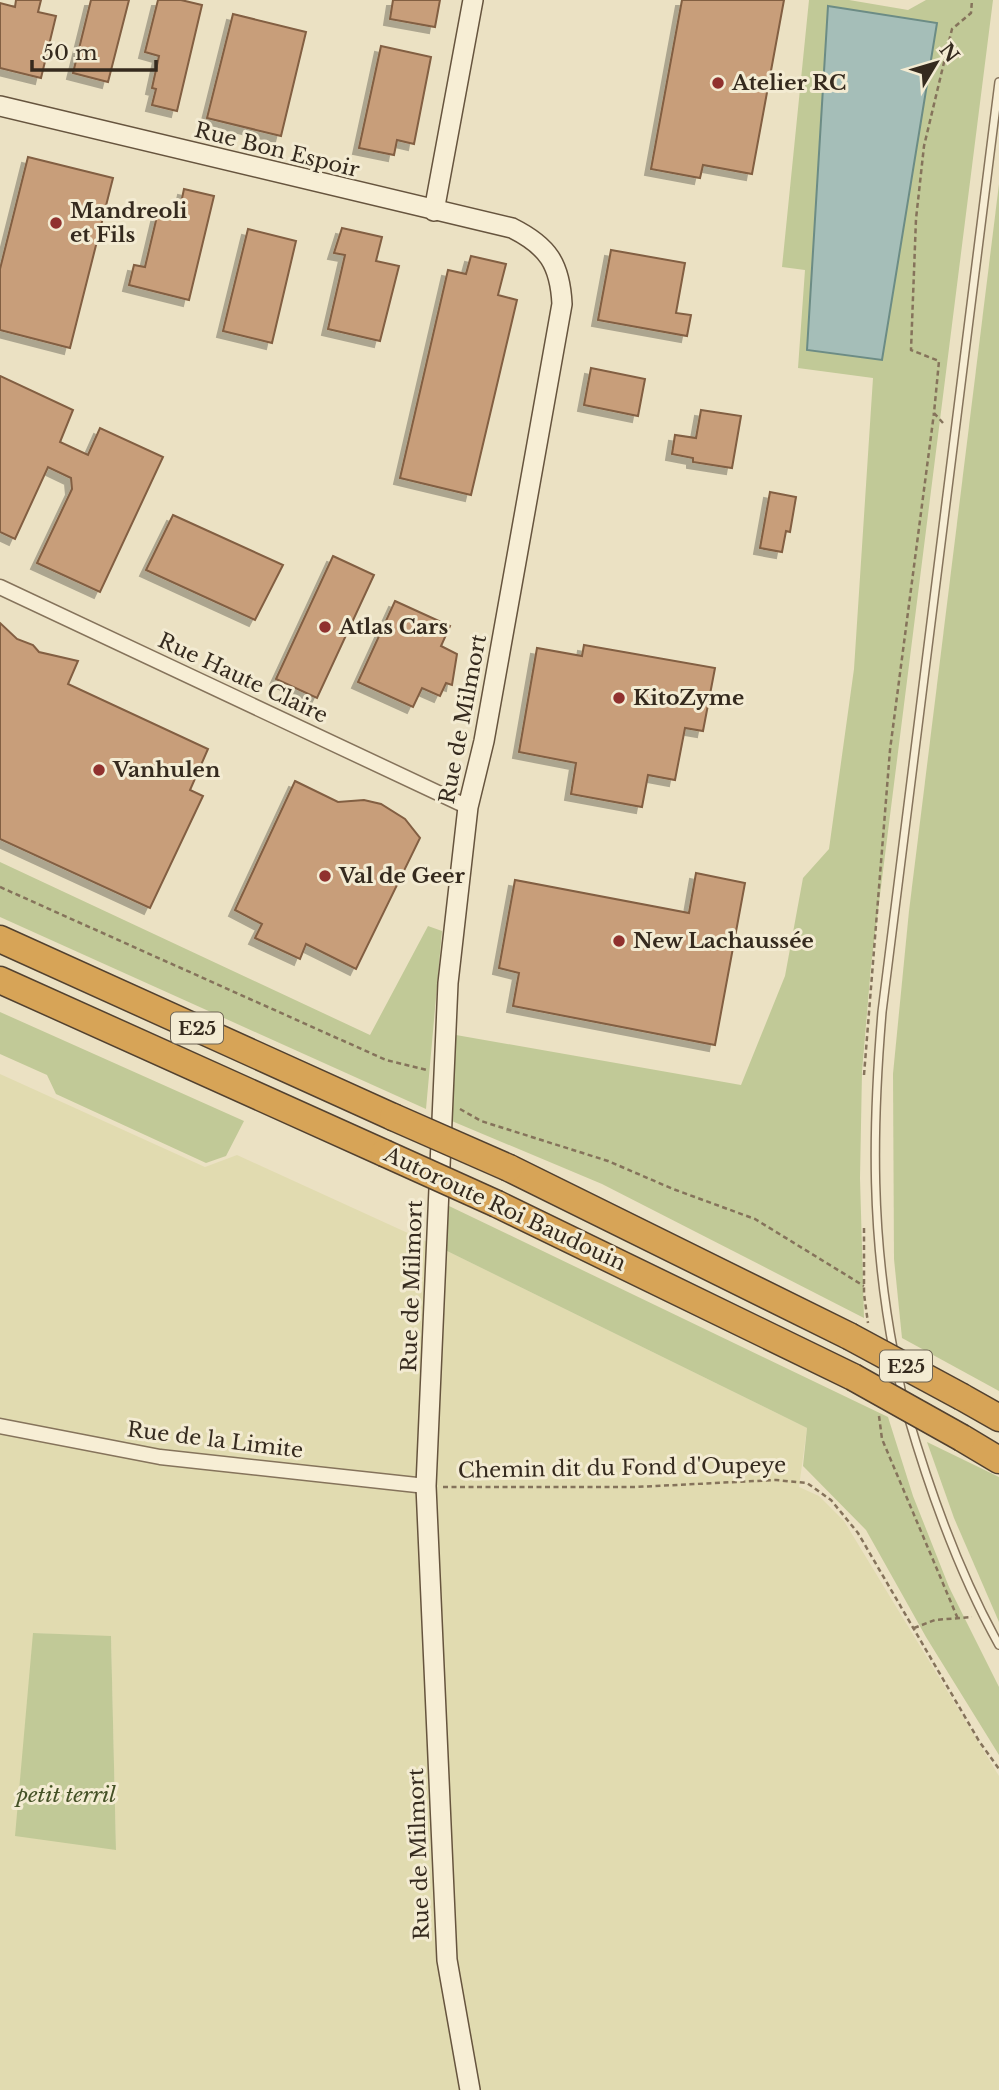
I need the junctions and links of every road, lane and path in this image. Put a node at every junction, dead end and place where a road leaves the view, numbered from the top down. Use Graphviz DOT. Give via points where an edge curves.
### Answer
graph roads {
  1 [pos="473,0"];
  2 [pos="972,0"];
  3 [pos="999,82"];
  4 [pos="0,106"];
  5 [pos="435,211"];
  6 [pos="540,245"];
  7 [pos="955,434"];
  8 [pos="0,587"];
  9 [pos="468,807"];
  10 [pos="0,887"];
  11 [pos="0,939"];
  12 [pos="0,980"];
  13 [pos="442,1074"];
  14 [pos="441,1099"];
  15 [pos="864,1286"];
  16 [pos="999,1418"];
  17 [pos="0,1426"];
  18 [pos="999,1460"];
  19 [pos="426,1486"];
  20 [pos="983,1613"];
  21 [pos="914,1628"];
  22 [pos="999,1645"];
  23 [pos="999,1769"];
  24 [pos="470,2090"];
  1 -- 5 [label="street"];
  2 -- 7 [label="path" via="971,13 952,29 939,73 916,219 911,351 939,361 934,413"];
  3 -- 7 [label="lane"];
  4 -- 5 [label="street, Rue Bon Espoir"];
  5 -- 6 [label="street, Rue Bon Espoir" via="512,228"];
  6 -- 9 [label="street, Rue de Milmort" via="561,279 562,304 484,741"];
  7 -- 20 [label="lane" via="881,1012 873,1180 878,1250 902,1398 926,1478"];
  8 -- 9 [label="street, Rue Haute Claire"];
  9 -- 13 [label="street, Rue de Milmort"];
  10 -- 13 [label="path" via="386,1060"];
  11 -- 16 [label="highway, Autoroute Roi Baudouin / E25, bridge" via="509,1168 849,1335"];
  12 -- 18 [label="highway, Autoroute Roi Baudouin / E25, bridge" via="497,1204 853,1377"];
  13 -- 14 [label="street, Rue de Milmort"];
  14 -- 15 [label="path" via="481,1121 608,1161 755,1219"];
  14 -- 19 [label="street, Rue de Milmort"];
  17 -- 19 [label="street, Rue de la Limite" via="160,1457"];
  19 -- 21 [label="path, Chemin dit du Fond d'Oupeye" via="807,1483 831,1500 858,1533"];
  19 -- 24 [label="street, Rue de Milmort" via="447,1960"];
  20 -- 21 [label="path"];
  20 -- 22 [label="lane"];
  21 -- 23 [label="path, Chemin dit du Fond d'Oupeye"];
}
